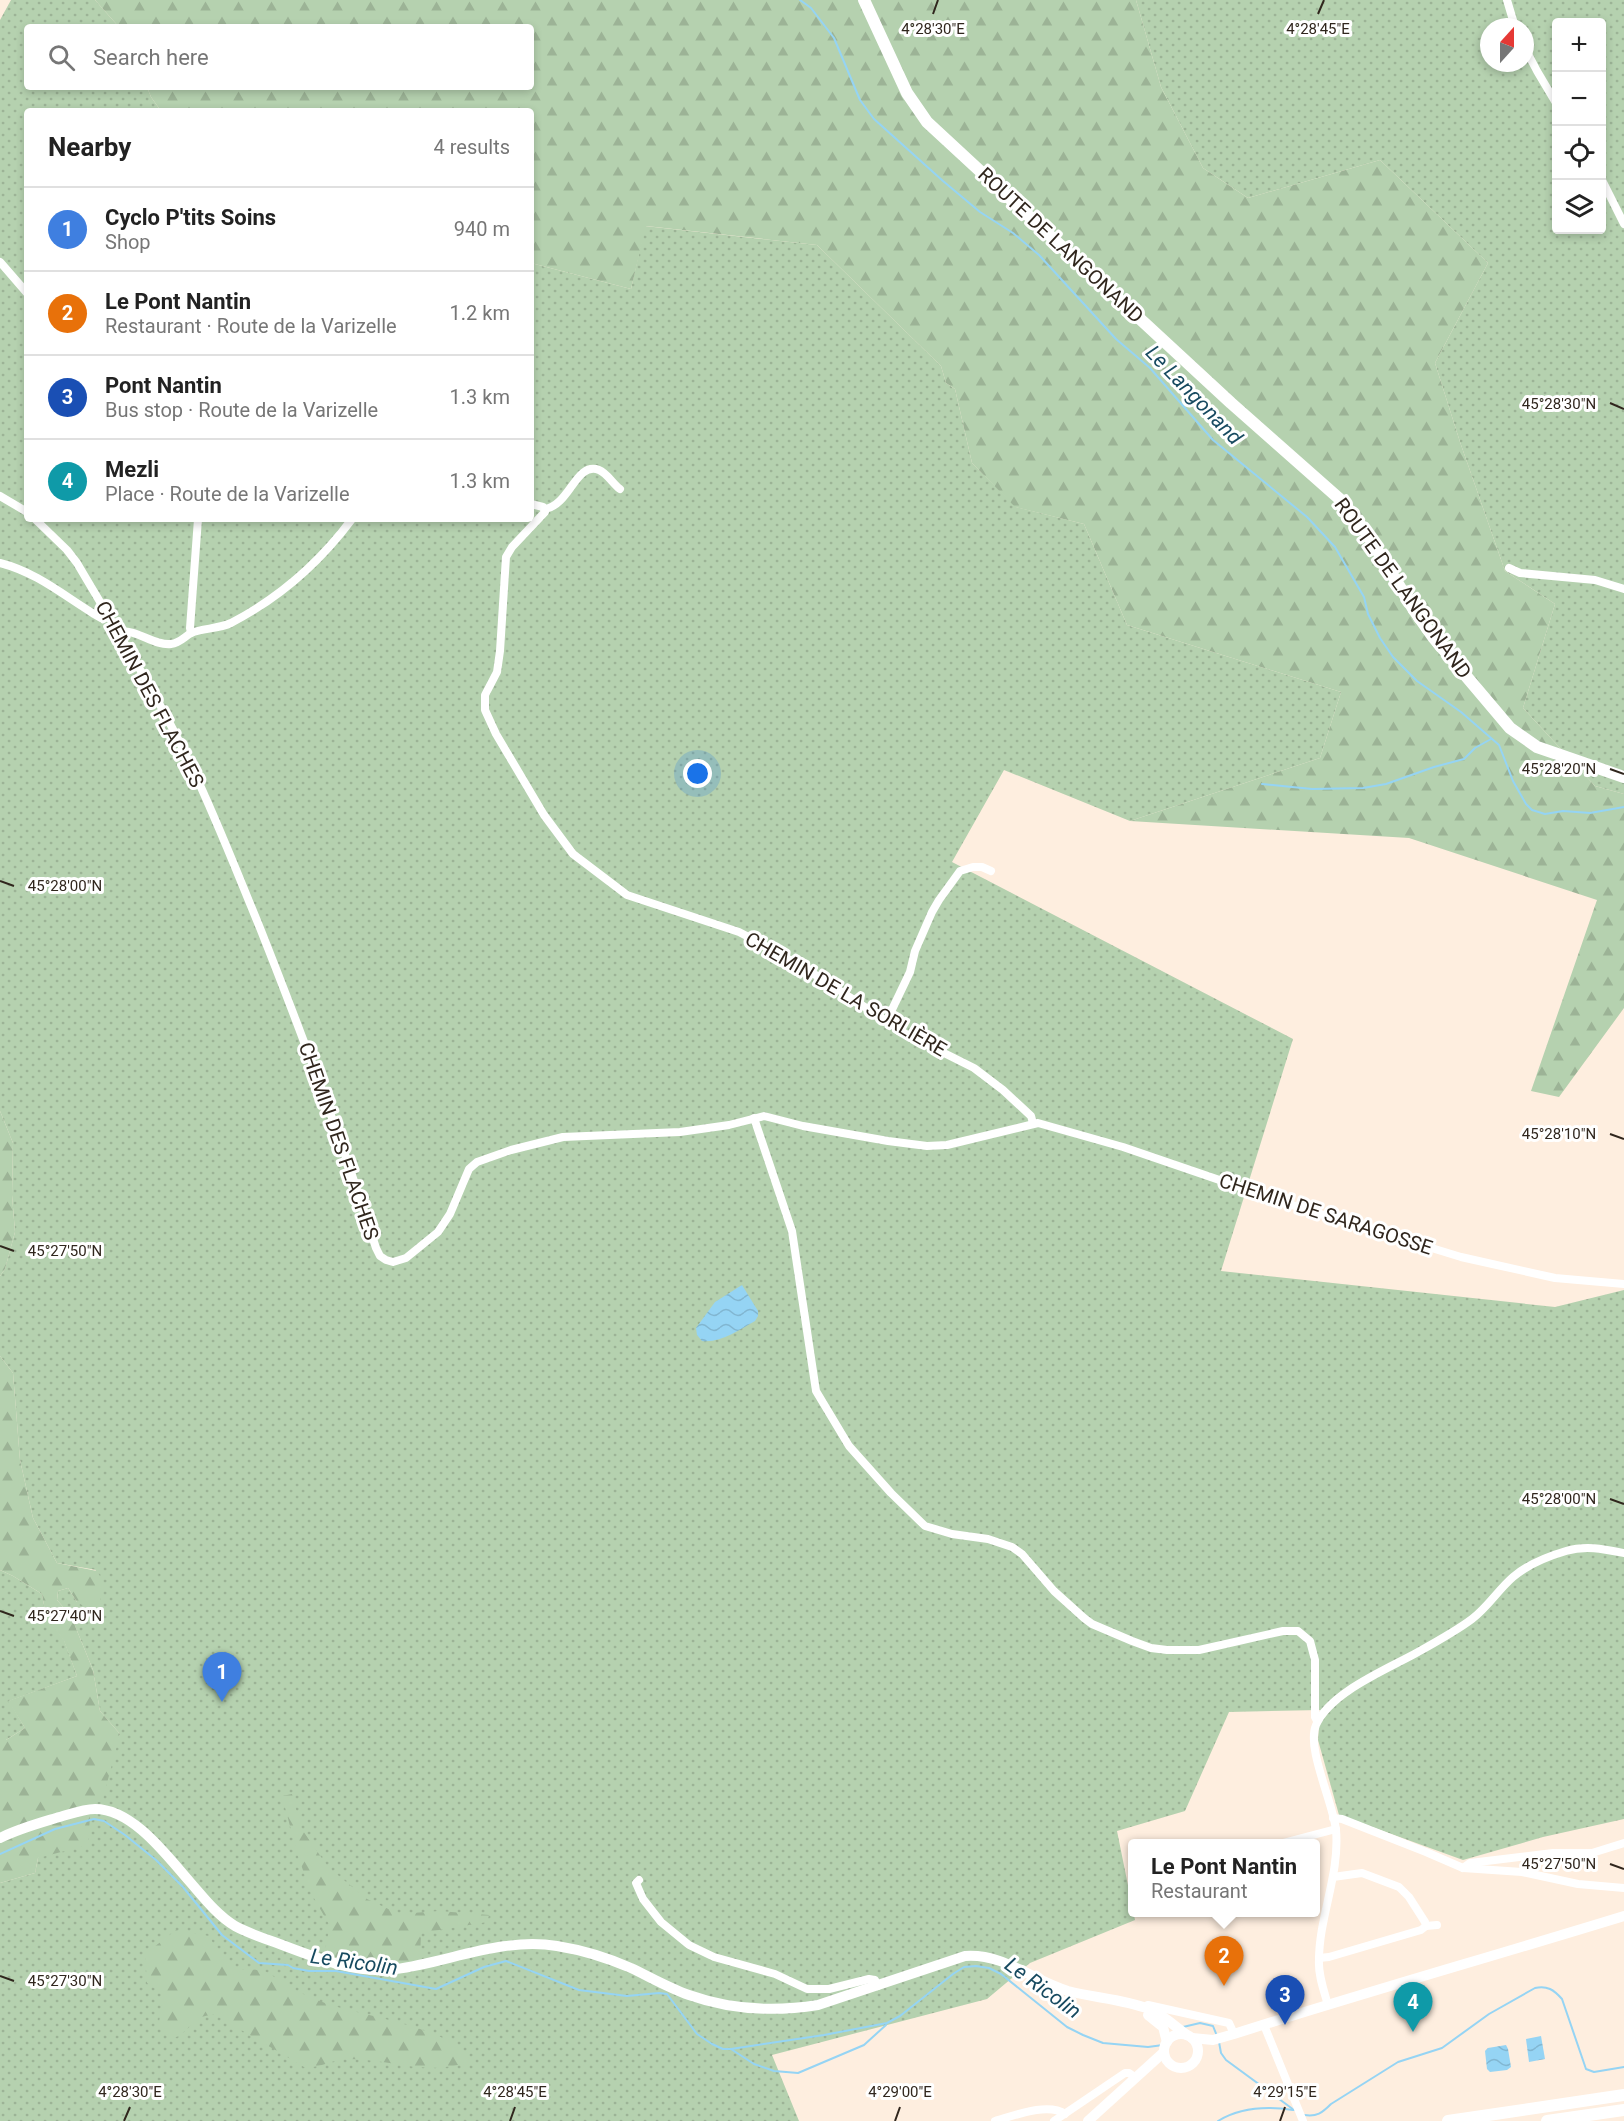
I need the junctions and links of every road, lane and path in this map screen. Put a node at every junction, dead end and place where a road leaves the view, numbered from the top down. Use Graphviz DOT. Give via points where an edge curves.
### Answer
graph roads {
  1 [pos="864,0"];
  2 [pos="1507,0"];
  3 [pos="1512,18"];
  4 [pos="1534,65"];
  5 [pos="1552,95"];
  6 [pos="1606,188"];
  7 [pos="1624,224"];
  8 [pos="0,262"];
  9 [pos="24,290"];
  10 [pos="620,489"];
  11 [pos="0,496"];
  12 [pos="534,505"];
  13 [pos="545,509"];
  14 [pos="24,510"];
  15 [pos="39,522"];
  16 [pos="198,522"];
  17 [pos="350,522"];
  18 [pos="0,563"];
  19 [pos="1509,568"];
  20 [pos="1624,589"];
  21 [pos="109,617"];
  22 [pos="118,632"];
  23 [pos="191,633"];
  24 [pos="1624,777"];
  25 [pos="991,871"];
  26 [pos="887,1020"];
  27 [pos="754,1118"];
  28 [pos="1034,1123"];
  29 [pos="1624,1284"];
  30 [pos="1624,1553"];
  31 [pos="1317,1721"];
  32 [pos="1333,1818"];
  33 [pos="1336,1829"];
  34 [pos="0,1838"];
  35 [pos="1298,1839"];
  36 [pos="1624,1843"];
  37 [pos="1463,1868"];
  38 [pos="1333,1877"];
  39 [pos="639,1880"];
  40 [pos="1624,1888"];
  41 [pos="1624,1916"];
  42 [pos="1437,1924"];
  43 [pos="1426,1926"];
  44 [pos="1319,1958"];
  45 [pos="878,1986"];
  46 [pos="1114,2000"];
  47 [pos="1328,2005"];
  48 [pos="1264,2025"];
  49 [pos="1184,2032"];
  50 [pos="1223,2037"];
  51 [pos="1165,2043"];
  52 [pos="1198,2054"];
  53 [pos="1172,2066"];
  54 [pos="1136,2078"];
  55 [pos="1624,2095"];
  56 [pos="1624,2110"];
  57 [pos="1065,2114"];
  58 [pos="1302,2119"];
  59 [pos="995,2121"];
  60 [pos="1054,2121"];
  61 [pos="1088,2121"];
  62 [pos="1448,2121"];
  63 [pos="1547,2121"];
  1 -- 24 [label="main road, ROUTE DE LANGONAND" via="907,93 927,122 1343,502 1420,619 1510,728 1537,747"];
  2 -- 3 [label="street"];
  4 -- 5 [label="street"];
  6 -- 7 [label="street"];
  8 -- 9 [label="street"];
  10 -- 13 [label="street, CHEMIN DE LA SORLIÈRE" via="602,472 590,470 578,476 561,501"];
  11 -- 14 [label="street"];
  12 -- 13 [label="street"];
  13 -- 26 [label="street, CHEMIN DE LA SORLIÈRE" via="506,557 498,665 483,701 496,734 554,830 584,864 627,895 749,936"];
  15 -- 21 [label="street, CHEMIN DES FLACHES" via="68,550"];
  16 -- 23 [label="street"];
  17 -- 23 [label="street" via="327,551 282,590 230,623"];
  18 -- 21 [label="street" via="50,584 101,618"];
  19 -- 20 [label="street" via="1520,573 1595,580"];
  21 -- 22 [label="street, CHEMIN DES FLACHES"];
  22 -- 23 [label="street" via="168,645"];
  22 -- 27 [label="street, CHEMIN DES FLACHES" via="196,776 300,1030 380,1256 400,1261 431,1240 450,1214 469,1168 488,1157 563,1137 680,1132"];
  25 -- 26 [label="street" via="982,867 960,871 939,900"];
  26 -- 28 [label="street, CHEMIN DE LA SORLIÈRE" via="988,1078"];
  27 -- 28 [label="street, CHEMIN DES FLACHES" via="765,1116 927,1146 967,1141"];
  27 -- 31 [label="street" via="792,1231 816,1390 849,1446 891,1493 925,1526 1012,1547 1092,1624 1151,1648 1198,1650 1283,1630 1298,1631 1310,1641 1315,1660"];
  28 -- 29 [label="street, CHEMIN DE SARAGOSSE" via="1124,1147 1449,1254 1555,1278"];
  30 -- 31 [label="street" via="1580,1548 1526,1568 1511,1578 1472,1619 1350,1689"];
  31 -- 32 [label="street" via="1313,1744"];
  32 -- 33 [label="street"];
  32 -- 37 [label="street"];
  33 -- 35 [label="street"];
  33 -- 38 [label="street"];
  34 -- 45 [label="main road" via="82,1811 105,1810 136,1826 235,1926 306,1954 354,1967 393,1970 499,1947 535,1944 583,1952 628,1967 686,1994 744,2008 794,2009"];
  36 -- 37 [label="street" via="1592,1853 1553,1853 1470,1863"];
  37 -- 40 [label="street" via="1522,1872 1578,1884"];
  38 -- 43 [label="street" via="1362,1873 1399,1887"];
  38 -- 44 [label="street"];
  39 -- 45 [label="street" via="637,1888 651,1911 700,1951 775,1974 807,1989 829,1989 868,1978"];
  41 -- 47 [label="main road"];
  42 -- 43 [label="street"];
  43 -- 44 [label="street"];
  44 -- 47 [label="street"];
  45 -- 46 [label="main road" via="977,1955 1001,1961 1053,1986"];
  46 -- 49 [label="main road" via="1149,2009"];
  46 -- 50 [label="street" via="1229,2023"];
  46 -- 51 [label="main road" via="1163,2027"];
  47 -- 48 [label="main road"];
  48 -- 50 [label="main road"];
  48 -- 58 [label="street"];
  49 -- 50 [label="main road"];
  49 -- 51 [label="main road"];
  49 -- 52 [label="main road" via="1196,2042"];
  50 -- 52 [label="main road"];
  51 -- 53 [label="main road" via="1167,2062"];
  51 -- 54 [label="main road"];
  52 -- 53 [label="main road" via="1187,2067"];
  53 -- 54 [label="main road" via="1158,2067"];
  54 -- 57 [label="street" via="1125,2073"];
  54 -- 61 [label="main road"];
  55 -- 62 [label="main road"];
  56 -- 63 [label="main road"];
  57 -- 59 [label="street" via="1033,2110"];
  57 -- 60 [label="street"];
}
